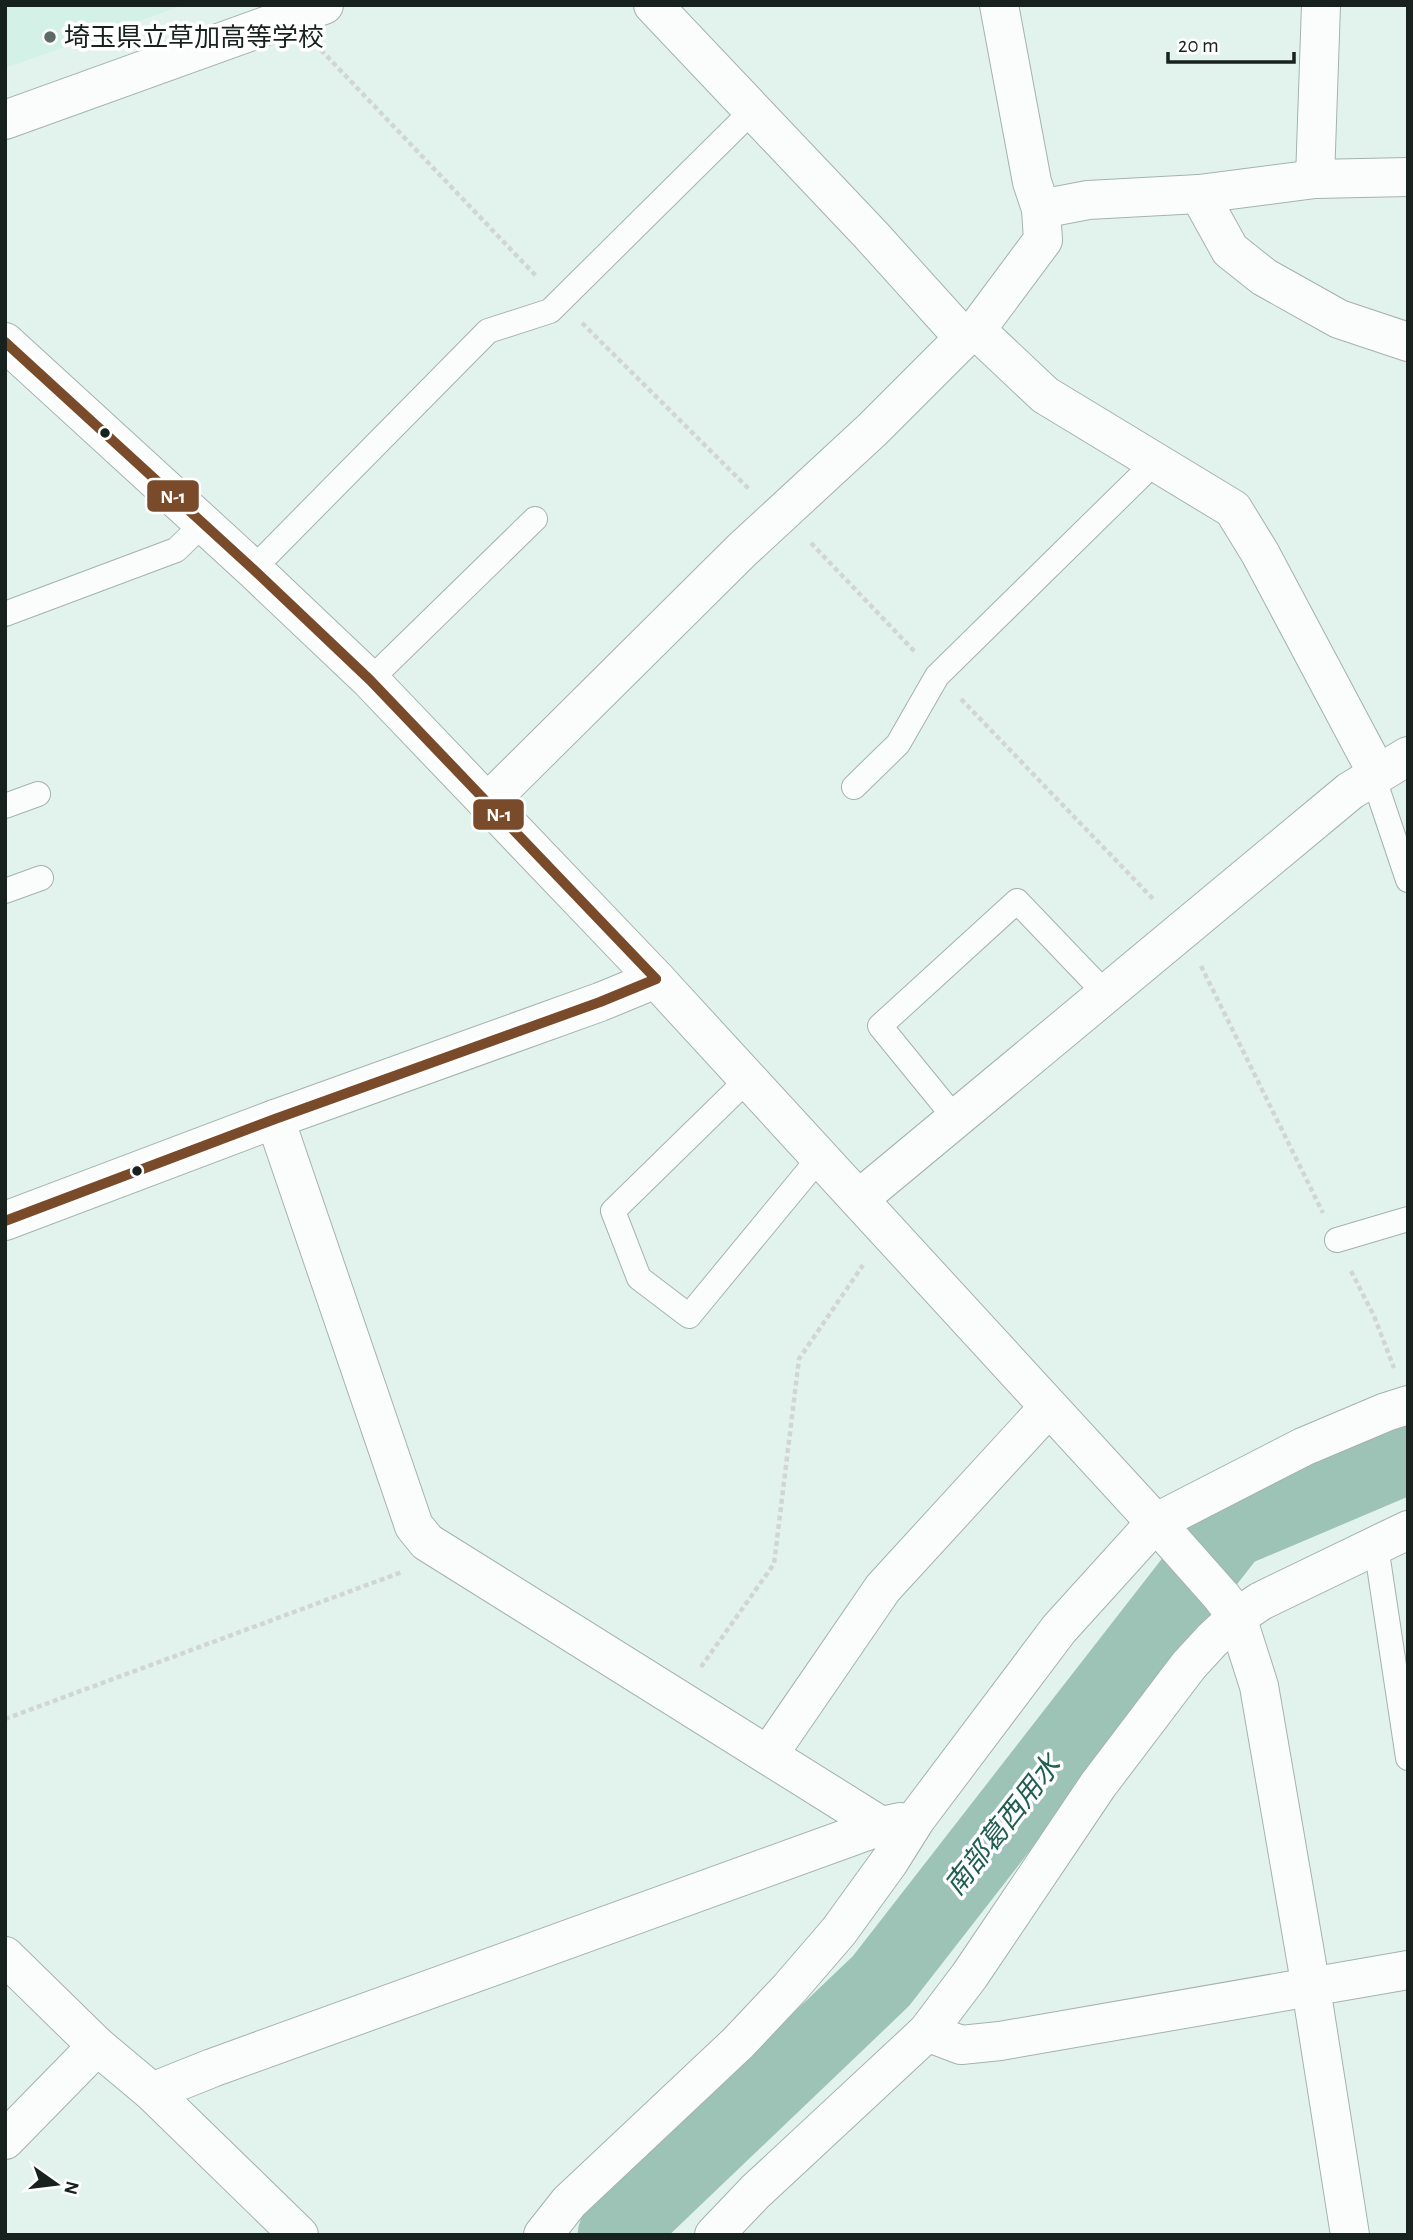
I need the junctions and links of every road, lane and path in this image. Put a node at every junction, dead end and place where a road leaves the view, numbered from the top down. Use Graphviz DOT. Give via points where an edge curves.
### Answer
graph roads {
  1 [pos="653,5"];
  2 [pos="999,5"];
  3 [pos="1321,5"];
  4 [pos="307,11"];
  5 [pos="753,110"];
  6 [pos="5,120"];
  7 [pos="1408,177"];
  8 [pos="1315,178"];
  9 [pos="1199,194"];
  10 [pos="1041,209"];
  11 [pos="559,302"];
  12 [pos="970,334"];
  13 [pos="5,342"];
  14 [pos="1408,342"];
  15 [pos="1155,462"];
  16 [pos="778,517"];
  17 [pos="535,519"];
  18 [pos="203,524"];
  19 [pos="253,569"];
  20 [pos="5,614"];
  21 [pos="370,680"];
  22 [pos="1386,768"];
  23 [pos="854,787"];
  24 [pos="38,794"];
  25 [pos="487,803"];
  26 [pos="5,806"];
  27 [pos="41,878"];
  28 [pos="1408,880"];
  29 [pos="5,891"];
  30 [pos="656,979"];
  31 [pos="1106,994"];
  32 [pos="748,1079"];
  33 [pos="955,1118"];
  34 [pos="275,1119"];
  35 [pos="820,1157"];
  36 [pos="859,1199"];
  37 [pos="1408,1219"];
  38 [pos="5,1221"];
  39 [pos="1337,1240"];
  40 [pos="866,1261"];
  41 [pos="1408,1405"];
  42 [pos="1048,1408"];
  43 [pos="1161,1529"];
  44 [pos="1392,1538"];
  45 [pos="446,1553"];
  46 [pos="1230,1607"];
  47 [pos="679,1699"];
  48 [pos="5,1719"];
  49 [pos="769,1754"];
  50 [pos="1408,1758"];
  51 [pos="899,1822"];
  52 [pos="5,1956"];
  53 [pos="1408,1970"];
  54 [pos="1311,1988"];
  55 [pos="927,2032"];
  56 [pos="97,2046"];
  57 [pos="152,2092"];
  58 [pos="5,2140"];
  59 [pos="299,2235"];
  60 [pos="543,2235"];
  61 [pos="714,2235"];
  62 [pos="1350,2235"];
  1 -- 5 [label="street"];
  2 -- 10 [label="street"];
  3 -- 8 [label="street"];
  4 -- 6 [label="street"];
  4 -- 11 [label="path"];
  5 -- 11 [label="lane"];
  5 -- 12 [label="street"];
  7 -- 8 [label="street"];
  8 -- 9 [label="street"];
  9 -- 10 [label="street" via="1087,200"];
  9 -- 14 [label="street" via="1230,250 1264,277 1339,319"];
  10 -- 12 [label="street" via="1043,240"];
  11 -- 16 [label="path"];
  11 -- 19 [label="lane" via="550,311 488,331"];
  12 -- 15 [label="street" via="1045,395"];
  12 -- 16 [label="street"];
  13 -- 18 [label="street"];
  15 -- 22 [label="street" via="1233,509"];
  15 -- 23 [label="lane" via="937,676 898,744"];
  16 -- 25 [label="street"];
  17 -- 21 [label="lane"];
  18 -- 19 [label="street"];
  18 -- 20 [label="lane" via="176,551"];
  19 -- 21 [label="street"];
  21 -- 25 [label="street"];
  22 -- 28 [label="lane"];
  22 -- 31 [label="street" via="1350,791"];
  24 -- 26 [label="lane"];
  25 -- 30 [label="street"];
  27 -- 29 [label="lane"];
  30 -- 32 [label="street"];
  30 -- 34 [label="street"];
  31 -- 33 [label="street"];
  31 -- 33 [label="lane" via="1017,901 880,1026"];
  32 -- 35 [label="street"];
  32 -- 35 [label="lane" via="613,1211 639,1278 689,1316"];
  33 -- 36 [label="street"];
  34 -- 38 [label="street"];
  34 -- 45 [label="street" via="415,1527 427,1542"];
  35 -- 36 [label="street"];
  36 -- 42 [label="street"];
  37 -- 39 [label="lane"];
  40 -- 47 [label="path" via="799,1359 774,1564"];
  41 -- 43 [label="street" via="1303,1447"];
  42 -- 43 [label="street"];
  42 -- 49 [label="street" via="883,1588"];
  43 -- 46 [label="street"];
  43 -- 51 [label="street" via="1059,1629"];
  44 -- 46 [label="street" via="1280,1591"];
  44 -- 50 [label="lane"];
  45 -- 47 [label="street"];
  45 -- 48 [label="path"];
  46 -- 54 [label="street" via="1259,1686"];
  46 -- 55 [label="street" via="1098,1785"];
  47 -- 49 [label="street"];
  49 -- 51 [label="street"];
  51 -- 57 [label="street"];
  51 -- 60 [label="street" via="889,1862 839,1931 789,1989 569,2202"];
  52 -- 56 [label="street"];
  53 -- 54 [label="street"];
  54 -- 55 [label="street" via="1000,2041 961,2045"];
  54 -- 62 [label="street"];
  55 -- 61 [label="street"];
  56 -- 57 [label="street"];
  56 -- 58 [label="street"];
  57 -- 59 [label="street"];
}
